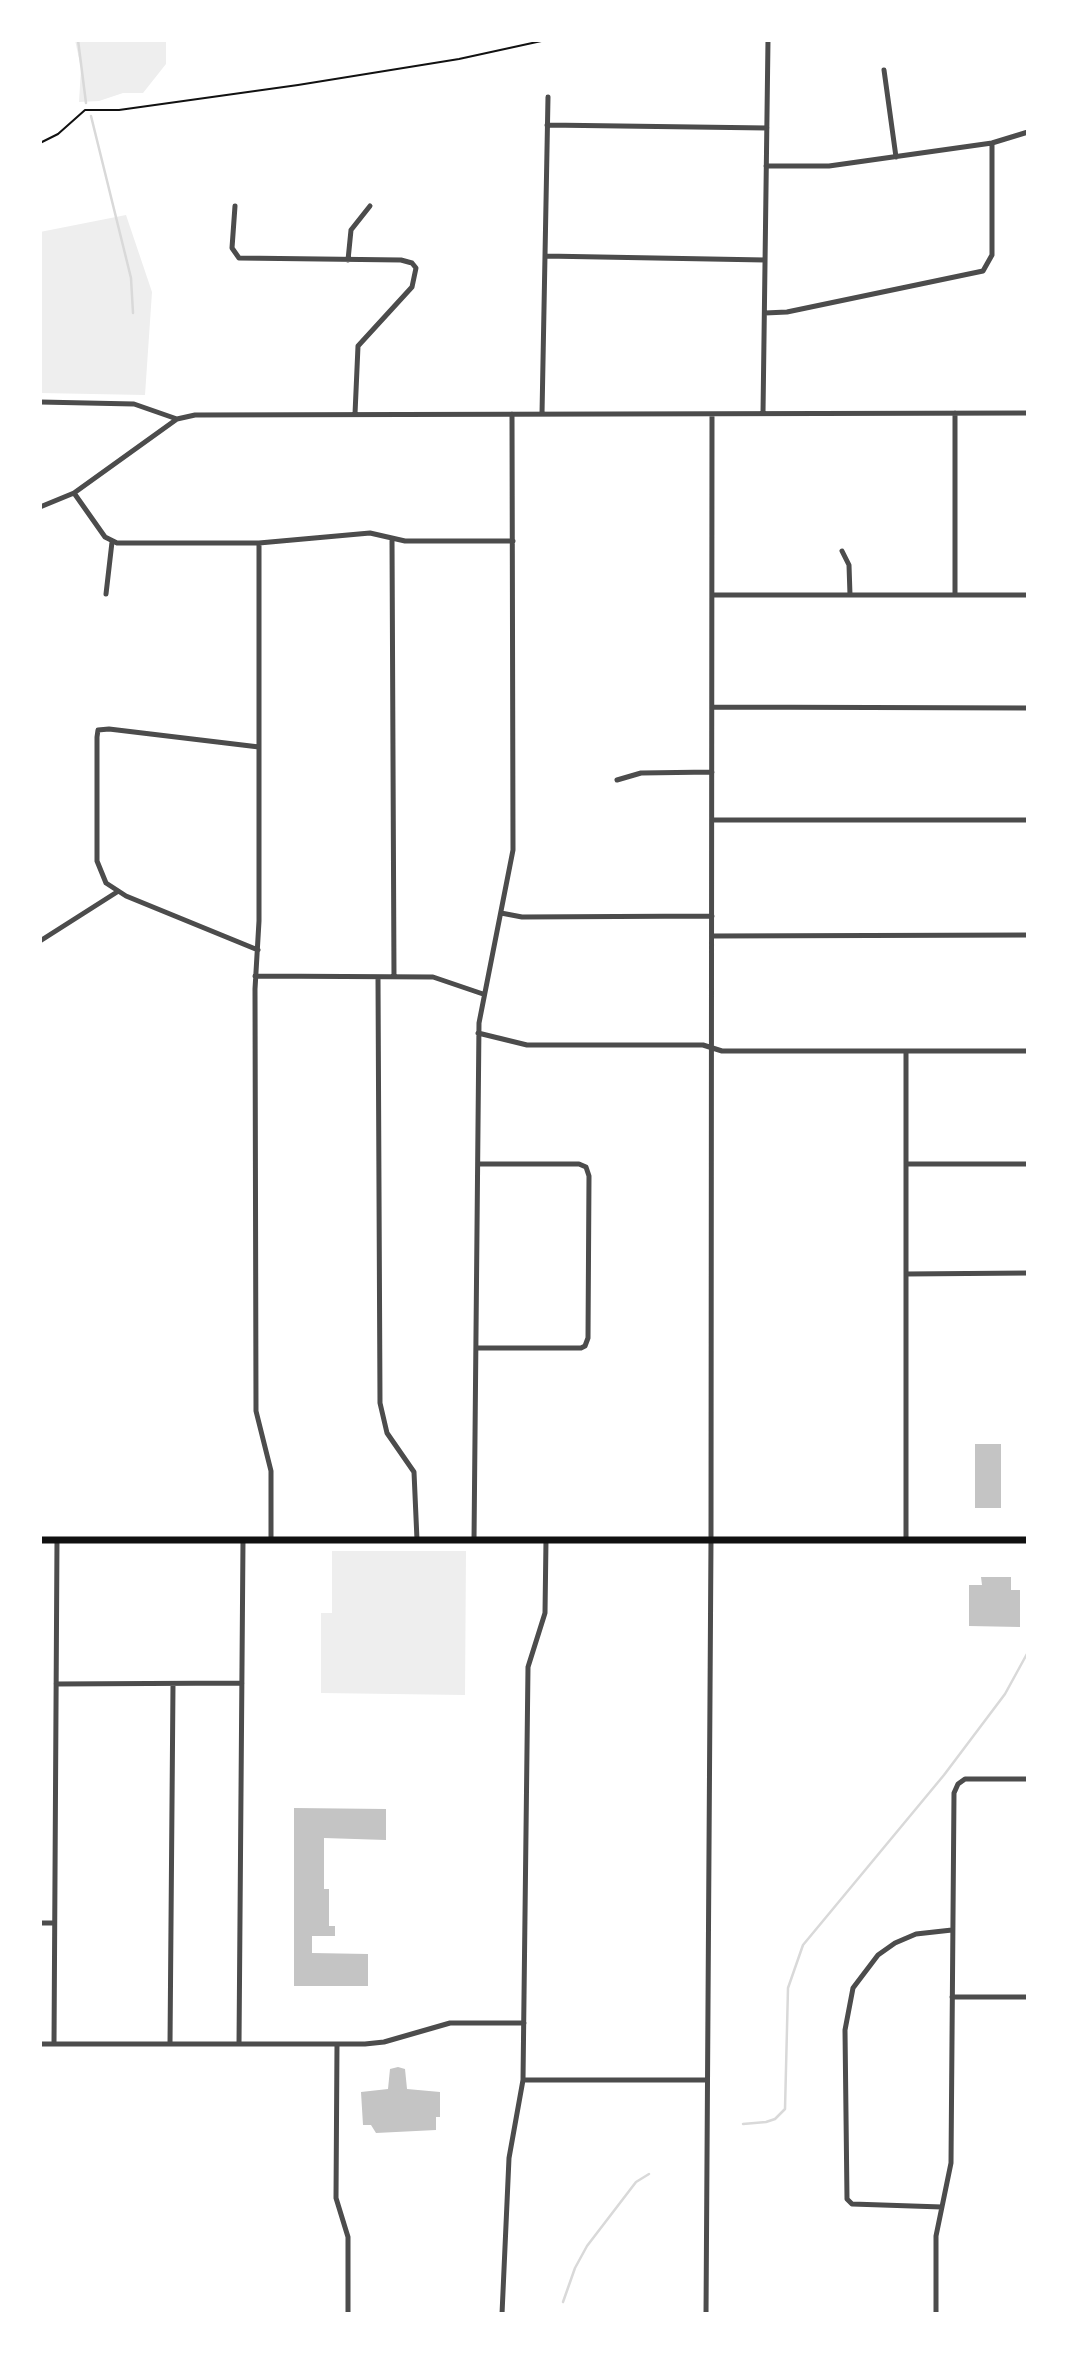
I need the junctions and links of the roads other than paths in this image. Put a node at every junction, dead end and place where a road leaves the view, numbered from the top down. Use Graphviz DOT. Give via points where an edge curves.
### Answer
graph roads {
  1 [pos="768,40"];
  2 [pos="884,70"];
  3 [pos="548,97"];
  4 [pos="547,125"];
  5 [pos="767,128"];
  6 [pos="1028,132"];
  7 [pos="992,143"];
  8 [pos="896,157"];
  9 [pos="766,166"];
  10 [pos="235,206"];
  11 [pos="370,206"];
  12 [pos="545,256"];
  13 [pos="348,260"];
  14 [pos="765,260"];
  15 [pos="765,313"];
  16 [pos="40,402"];
  17 [pos="955,413"];
  18 [pos="1028,413"];
  19 [pos="355,414"];
  20 [pos="512,414"];
  21 [pos="542,414"];
  22 [pos="712,414"];
  23 [pos="763,414"];
  24 [pos="177,419"];
  25 [pos="74,493"];
  26 [pos="40,507"];
  27 [pos="392,538"];
  28 [pos="513,541"];
  29 [pos="112,542"];
  30 [pos="259,543"];
  31 [pos="842,551"];
  32 [pos="106,594"];
  33 [pos="712,595"];
  34 [pos="850,595"];
  35 [pos="956,595"];
  36 [pos="1028,595"];
  37 [pos="712,707"];
  38 [pos="1028,708"];
  39 [pos="259,747"];
  40 [pos="712,772"];
  41 [pos="617,780"];
  42 [pos="712,820"];
  43 [pos="1028,820"];
  44 [pos="117,892"];
  45 [pos="501,913"];
  46 [pos="712,916"];
  47 [pos="1028,935"];
  48 [pos="712,936"];
  49 [pos="40,941"];
  50 [pos="258,950"];
  51 [pos="256,976"];
  52 [pos="378,976"];
  53 [pos="394,977"];
  54 [pos="483,994"];
  55 [pos="478,1033"];
  56 [pos="712,1048"];
  57 [pos="906,1051"];
  58 [pos="1028,1051"];
  59 [pos="478,1164"];
  60 [pos="906,1164"];
  61 [pos="1028,1164"];
  62 [pos="1028,1273"];
  63 [pos="906,1274"];
  64 [pos="477,1348"];
  65 [pos="40,1540"];
  66 [pos="57,1540"];
  67 [pos="243,1540"];
  68 [pos="271,1540"];
  69 [pos="417,1540"];
  70 [pos="474,1540"];
  71 [pos="546,1540"];
  72 [pos="711,1540"];
  73 [pos="906,1540"];
  74 [pos="1028,1540"];
  75 [pos="242,1683"];
  76 [pos="56,1684"];
  77 [pos="173,1684"];
  78 [pos="1028,1779"];
  79 [pos="40,1923"];
  80 [pos="54,1923"];
  81 [pos="952,1930"];
  82 [pos="952,1997"];
  83 [pos="1028,1997"];
  84 [pos="524,2023"];
  85 [pos="40,2044"];
  86 [pos="54,2044"];
  87 [pos="170,2044"];
  88 [pos="239,2044"];
  89 [pos="337,2044"];
  90 [pos="523,2080"];
  91 [pos="707,2080"];
  92 [pos="942,2207"];
  93 [pos="348,2314"];
  94 [pos="502,2314"];
  95 [pos="706,2314"];
  96 [pos="936,2314"];
  1 -- 5 [label="street"];
  2 -- 8 [label="street"];
  3 -- 4 [label="street"];
  4 -- 5 [label="street"];
  4 -- 12 [label="street"];
  5 -- 9 [label="street"];
  6 -- 7 [label="street"];
  7 -- 8 [label="street"];
  7 -- 15 [label="street" via="992,259 986,269"];
  8 -- 9 [label="street" via="829,166"];
  9 -- 14 [label="street"];
  10 -- 13 [label="street" via="232,248 239,258"];
  11 -- 13 [label="street" via="351,230"];
  12 -- 14 [label="street"];
  12 -- 21 [label="street"];
  13 -- 19 [label="street" via="405,260 416,268 412,286 358,346"];
  14 -- 15 [label="street"];
  15 -- 23 [label="street"];
  16 -- 24 [label="street" via="134,404"];
  17 -- 18 [label="street"];
  17 -- 23 [label="street"];
  17 -- 35 [label="street"];
  19 -- 20 [label="street"];
  19 -- 24 [label="street" via="202,414"];
  20 -- 21 [label="street"];
  20 -- 28 [label="street"];
  21 -- 22 [label="street"];
  22 -- 23 [label="street"];
  22 -- 33 [label="street"];
  24 -- 25 [label="street"];
  25 -- 26 [label="street"];
  25 -- 29 [label="street"];
  27 -- 28 [label="street"];
  27 -- 30 [label="street" via="370,533"];
  27 -- 53 [label="street"];
  28 -- 45 [label="street" via="513,850"];
  29 -- 30 [label="street"];
  29 -- 32 [label="street"];
  30 -- 39 [label="street"];
  31 -- 34 [label="street" via="849,565"];
  33 -- 34 [label="street"];
  33 -- 37 [label="street"];
  34 -- 35 [label="street"];
  35 -- 36 [label="street"];
  37 -- 38 [label="street"];
  37 -- 40 [label="street"];
  39 -- 44 [label="street" via="99,730 97,861 102,877"];
  39 -- 50 [label="street"];
  40 -- 41 [label="street" via="641,773"];
  40 -- 42 [label="street"];
  42 -- 43 [label="street"];
  42 -- 46 [label="street"];
  44 -- 49 [label="street"];
  44 -- 50 [label="street"];
  45 -- 46 [label="street" via="522,917"];
  45 -- 54 [label="street"];
  46 -- 48 [label="street"];
  47 -- 48 [label="street"];
  48 -- 56 [label="street"];
  50 -- 51 [label="street"];
  51 -- 52 [label="street"];
  51 -- 68 [label="street" via="256,1411 271,1471"];
  52 -- 53 [label="street"];
  52 -- 69 [label="street" via="380,1403 387,1433 414,1472"];
  53 -- 54 [label="street" via="440,978"];
  54 -- 55 [label="street"];
  55 -- 56 [label="street" via="527,1045"];
  55 -- 59 [label="street"];
  56 -- 57 [label="street"];
  56 -- 72 [label="street"];
  57 -- 58 [label="street"];
  57 -- 60 [label="street"];
  59 -- 64 [label="street"];
  59 -- 64 [label="street" via="586,1167 589,1257 585,1346"];
  60 -- 61 [label="street"];
  60 -- 63 [label="street"];
  62 -- 63 [label="street"];
  63 -- 73 [label="street"];
  64 -- 70 [label="street"];
  65 -- 66 [label="main road"];
  66 -- 67 [label="main road"];
  66 -- 76 [label="street"];
  67 -- 68 [label="main road"];
  67 -- 75 [label="street"];
  68 -- 69 [label="main road"];
  69 -- 70 [label="main road"];
  70 -- 71 [label="main road"];
  71 -- 72 [label="main road"];
  71 -- 84 [label="street" via="545,1613 528,1674"];
  72 -- 73 [label="main road"];
  72 -- 91 [label="street"];
  73 -- 74 [label="main road"];
  75 -- 77 [label="street"];
  75 -- 88 [label="street"];
  76 -- 77 [label="street"];
  76 -- 80 [label="street"];
  77 -- 87 [label="street"];
  78 -- 81 [label="street" via="970,1779 957,1784 953,1798"];
  79 -- 80 [label="street"];
  80 -- 86 [label="street"];
  81 -- 82 [label="street"];
  81 -- 92 [label="street" via="904,1938 878,1955 853,1988 846,2018 845,2191 852,2204"];
  82 -- 83 [label="street"];
  82 -- 92 [label="street" via="951,2164"];
  84 -- 89 [label="street" via="450,2023 384,2042"];
  84 -- 90 [label="street"];
  85 -- 86 [label="street"];
  86 -- 87 [label="street"];
  87 -- 88 [label="street"];
  88 -- 89 [label="street"];
  89 -- 93 [label="street" via="336,2198 348,2237"];
  90 -- 91 [label="street"];
  90 -- 94 [label="street" via="508,2169"];
  91 -- 95 [label="street"];
  92 -- 96 [label="street" via="936,2236"];
}
